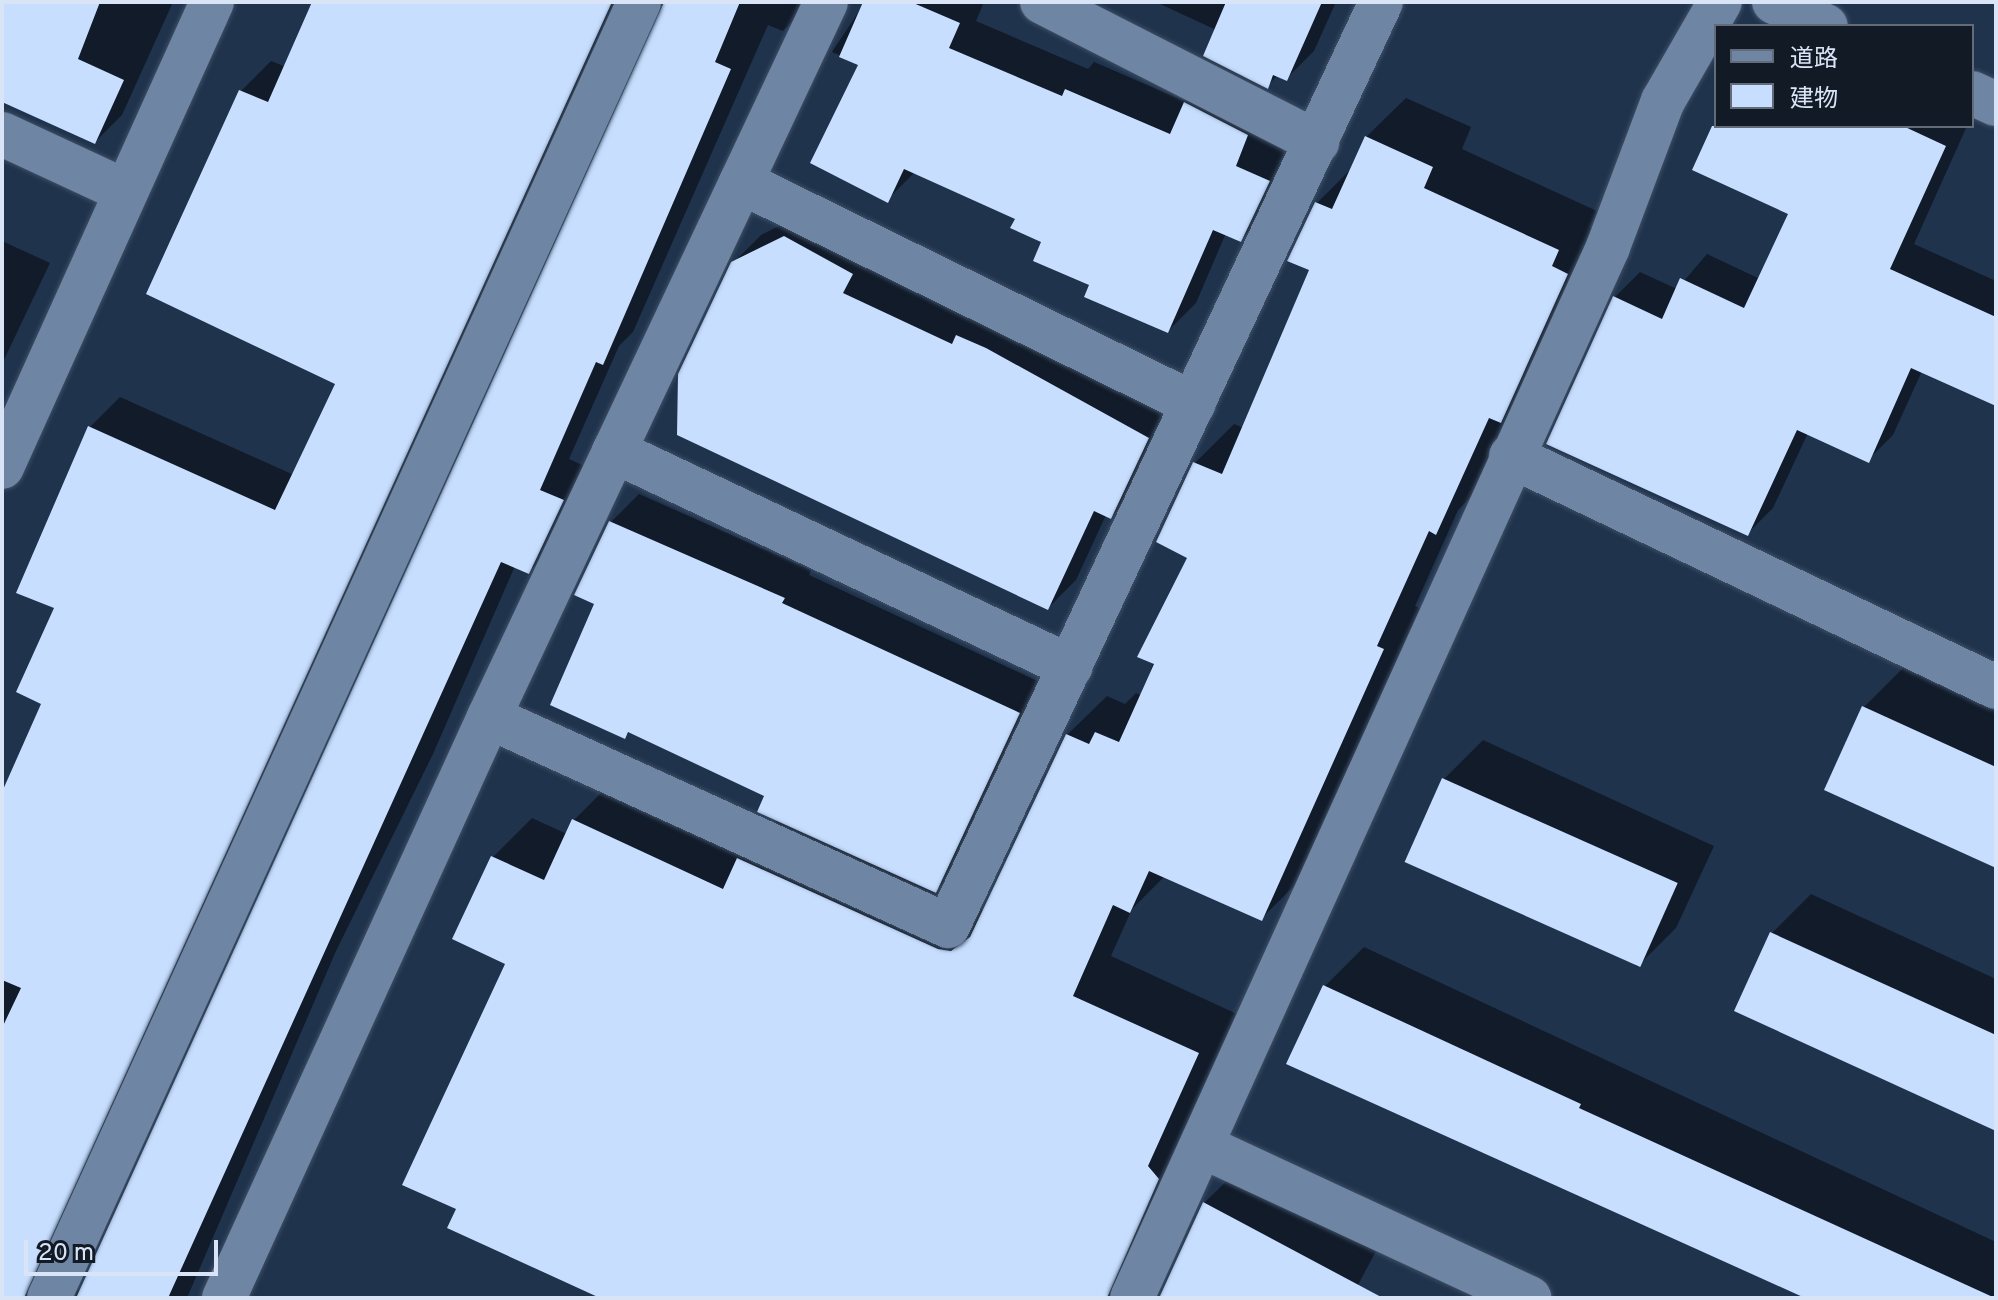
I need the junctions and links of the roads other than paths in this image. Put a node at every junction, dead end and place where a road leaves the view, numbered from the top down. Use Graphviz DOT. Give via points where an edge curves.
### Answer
graph roads {
  1 [pos="212,2"];
  2 [pos="639,2"];
  3 [pos="826,2"];
  4 [pos="1042,2"];
  5 [pos="1381,2"];
  6 [pos="1720,2"];
  7 [pos="1774,2"];
  8 [pos="1822,24"];
  9 [pos="1974,94"];
  10 [pos="1996,104"];
  11 [pos="2,134"];
  12 [pos="1317,142"];
  13 [pos="741,182"];
  14 [pos="125,191"];
  15 [pos="1194,404"];
  16 [pos="614,451"];
  17 [pos="1511,456"];
  18 [pos="2,467"];
  19 [pos="1071,667"];
  20 [pos="1996,687"];
  21 [pos="489,717"];
  22 [pos="1202,1146"];
  23 [pos="1475,1287"];
  24 [pos="49,1298"];
  25 [pos="224,1298"];
  26 [pos="1132,1298"];
  27 [pos="1529,1298"];
  1 -- 14 [label="street"];
  2 -- 24 [label="street"];
  3 -- 13 [label="street"];
  4 -- 12 [label="street"];
  5 -- 12 [label="street"];
  6 -- 17 [label="street" via="1663,101 1608,247"];
  7 -- 8 [label="street"];
  9 -- 10 [label="street"];
  11 -- 14 [label="street"];
  12 -- 15 [label="street"];
  13 -- 15 [label="street"];
  13 -- 16 [label="street"];
  14 -- 18 [label="street"];
  15 -- 19 [label="street"];
  16 -- 19 [label="street"];
  16 -- 21 [label="street"];
  17 -- 20 [label="street"];
  17 -- 22 [label="street"];
  19 -- 21 [label="street" via="948,926"];
  21 -- 25 [label="street"];
  22 -- 23 [label="street"];
  22 -- 26 [label="street"];
  23 -- 27 [label="street"];
}
